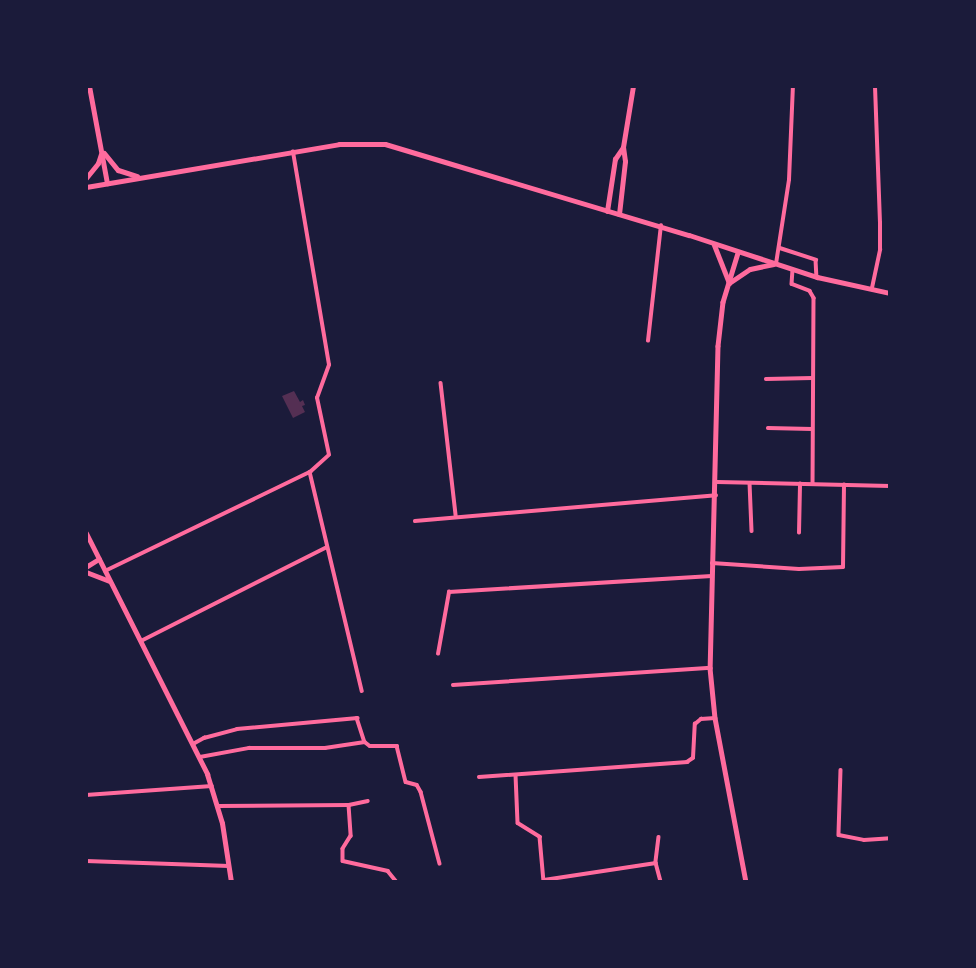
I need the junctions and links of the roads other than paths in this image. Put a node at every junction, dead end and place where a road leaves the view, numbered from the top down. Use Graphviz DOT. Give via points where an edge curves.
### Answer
graph roads {
  1 [pos="89,86"];
  2 [pos="634,86"];
  3 [pos="793,86"];
  4 [pos="875,86"];
  5 [pos="623,147"];
  6 [pos="102,151"];
  7 [pos="293,152"];
  8 [pos="147,177"];
  9 [pos="86,178"];
  10 [pos="107,183"];
  11 [pos="86,187"];
  12 [pos="607,211"];
  13 [pos="619,214"];
  14 [pos="661,226"];
  15 [pos="714,245"];
  16 [pos="780,248"];
  17 [pos="738,253"];
  18 [pos="776,264"];
  19 [pos="793,270"];
  20 [pos="817,277"];
  21 [pos="729,283"];
  22 [pos="872,290"];
  23 [pos="890,293"];
  24 [pos="648,341"];
  25 [pos="812,378"];
  26 [pos="766,379"];
  27 [pos="441,383"];
  28 [pos="768,428"];
  29 [pos="812,429"];
  30 [pos="310,472"];
  31 [pos="717,482"];
  32 [pos="750,483"];
  33 [pos="800,484"];
  34 [pos="813,484"];
  35 [pos="845,485"];
  36 [pos="890,486"];
  37 [pos="716,495"];
  38 [pos="456,515"];
  39 [pos="415,521"];
  40 [pos="752,531"];
  41 [pos="799,533"];
  42 [pos="87,535"];
  43 [pos="86,545"];
  44 [pos="327,547"];
  45 [pos="99,559"];
  46 [pos="712,563"];
  47 [pos="86,569"];
  48 [pos="105,571"];
  49 [pos="712,576"];
  50 [pos="111,583"];
  51 [pos="141,641"];
  52 [pos="438,654"];
  53 [pos="710,668"];
  54 [pos="453,685"];
  55 [pos="362,691"];
  56 [pos="715,718"];
  57 [pos="365,742"];
  58 [pos="193,744"];
  59 [pos="200,757"];
  60 [pos="841,771"];
  61 [pos="516,775"];
  62 [pos="478,777"];
  63 [pos="212,786"];
  64 [pos="86,795"];
  65 [pos="368,801"];
  66 [pos="349,805"];
  67 [pos="218,806"];
  68 [pos="659,837"];
  69 [pos="890,838"];
  70 [pos="86,861"];
  71 [pos="656,863"];
  72 [pos="440,864"];
  73 [pos="229,866"];
  74 [pos="544,881"];
  75 [pos="231,882"];
  76 [pos="397,882"];
  77 [pos="661,882"];
  78 [pos="746,882"];
  1 -- 6 [label="main road"];
  2 -- 5 [label="main road"];
  3 -- 16 [label="street" via="789,180"];
  4 -- 22 [label="street" via="880,250"];
  5 -- 12 [label="main road" via="615,159"];
  5 -- 13 [label="main road"];
  6 -- 8 [label="main road" via="118,170"];
  6 -- 9 [label="main road"];
  6 -- 10 [label="main road"];
  7 -- 8 [label="main road"];
  7 -- 12 [label="main road" via="340,144 385,144"];
  7 -- 30 [label="street" via="329,365 317,398 329,455"];
  8 -- 10 [label="main road"];
  10 -- 11 [label="main road"];
  12 -- 13 [label="main road"];
  13 -- 14 [label="main road"];
  14 -- 15 [label="main road"];
  14 -- 24 [label="street"];
  15 -- 17 [label="main road"];
  15 -- 21 [label="main road"];
  16 -- 18 [label="street"];
  16 -- 20 [label="street" via="816,260"];
  17 -- 18 [label="main road"];
  17 -- 21 [label="street"];
  18 -- 19 [label="main road"];
  18 -- 21 [label="main road" via="750,269"];
  19 -- 20 [label="main road"];
  19 -- 25 [label="street" via="792,284 810,291 814,298"];
  20 -- 22 [label="main road"];
  21 -- 31 [label="street" via="718,354"];
  22 -- 23 [label="main road"];
  25 -- 26 [label="street"];
  25 -- 29 [label="street"];
  27 -- 38 [label="street"];
  28 -- 29 [label="street"];
  29 -- 34 [label="street"];
  30 -- 44 [label="street"];
  30 -- 48 [label="street"];
  31 -- 32 [label="street"];
  31 -- 37 [label="street"];
  32 -- 33 [label="street"];
  32 -- 40 [label="street"];
  33 -- 34 [label="street"];
  33 -- 41 [label="street"];
  34 -- 35 [label="street"];
  35 -- 36 [label="street"];
  35 -- 46 [label="street" via="843,567"];
  37 -- 38 [label="street"];
  37 -- 46 [label="street"];
  38 -- 39 [label="street"];
  42 -- 43 [label="main road"];
  42 -- 45 [label="main road"];
  44 -- 51 [label="street"];
  44 -- 55 [label="street"];
  45 -- 47 [label="street"];
  45 -- 48 [label="main road"];
  46 -- 49 [label="street"];
  47 -- 50 [label="main road"];
  48 -- 50 [label="main road"];
  49 -- 52 [label="street" via="449,592"];
  49 -- 53 [label="street"];
  50 -- 51 [label="main road"];
  51 -- 58 [label="main road"];
  53 -- 54 [label="street"];
  53 -- 56 [label="street"];
  56 -- 61 [label="street" via="695,724 693,758 687,762"];
  56 -- 78 [label="street"];
  57 -- 58 [label="street" via="354,718 237,729"];
  57 -- 59 [label="street" via="325,748 249,748"];
  57 -- 72 [label="street" via="373,747 397,746 405,780 421,792"];
  58 -- 59 [label="main road"];
  59 -- 63 [label="main road"];
  60 -- 69 [label="street" via="839,835 864,840"];
  61 -- 62 [label="street"];
  61 -- 74 [label="street" via="518,823 540,837"];
  63 -- 64 [label="street"];
  63 -- 67 [label="main road"];
  65 -- 66 [label="street"];
  66 -- 67 [label="street"];
  66 -- 76 [label="street" via="351,836 343,849 343,861 388,871"];
  67 -- 73 [label="main road"];
  68 -- 71 [label="street"];
  70 -- 73 [label="street"];
  71 -- 74 [label="street"];
  71 -- 77 [label="street"];
  73 -- 75 [label="main road"];
}
